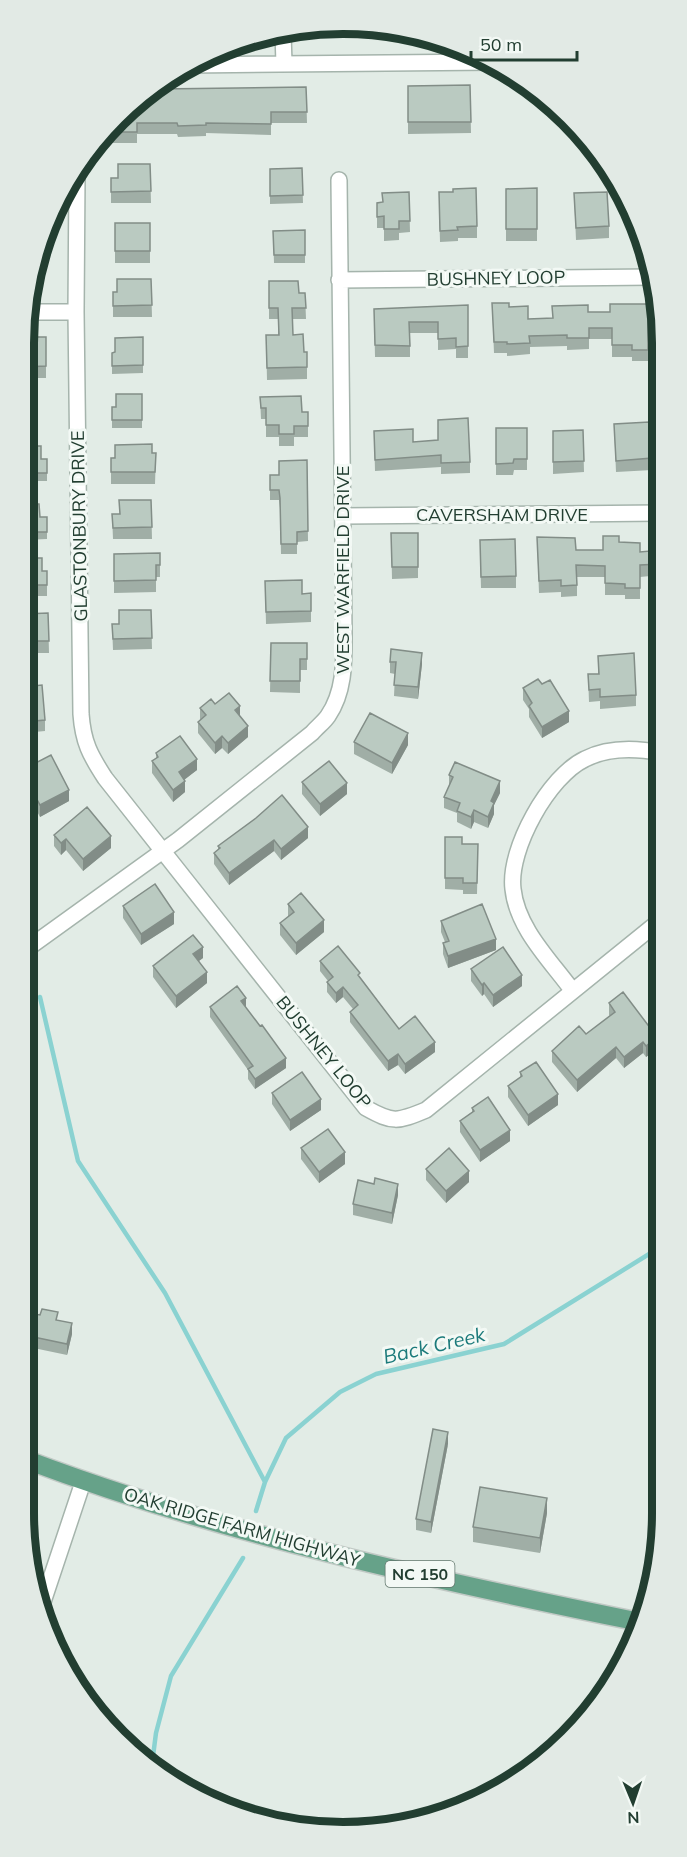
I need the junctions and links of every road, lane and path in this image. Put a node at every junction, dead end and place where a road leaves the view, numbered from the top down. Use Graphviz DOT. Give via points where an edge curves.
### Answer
graph roads {
  1 [pos="283,40"];
  2 [pos="471,62"];
  3 [pos="284,64"];
  4 [pos="210,65"];
  5 [pos="339,180"];
  6 [pos="77,188"];
  7 [pos="645,277"];
  8 [pos="339,280"];
  9 [pos="36,312"];
  10 [pos="76,312"];
  11 [pos="652,513"];
  12 [pos="343,516"];
  13 [pos="652,751"];
  14 [pos="163,851"];
  15 [pos="652,927"];
  16 [pos="34,944"];
  17 [pos="572,990"];
  18 [pos="34,1463"];
  19 [pos="83,1482"];
  20 [pos="45,1595"];
  21 [pos="633,1621"];
  1 -- 3 [label="street"];
  2 -- 3 [label="street"];
  3 -- 4 [label="street"];
  5 -- 8 [label="street, WEST WARFIELD DRIVE"];
  6 -- 10 [label="street, GLASTONBURY DRIVE"];
  7 -- 8 [label="street, BUSHNEY LOOP"];
  8 -- 12 [label="street, WEST WARFIELD DRIVE"];
  9 -- 10 [label="street"];
  10 -- 14 [label="street, GLASTONBURY DRIVE" via="83,735 105,778"];
  11 -- 12 [label="street, CAVERSHAM DRIVE"];
  12 -- 14 [label="street, WEST WARFIELD DRIVE" via="344,666 341,688 329,715 312,733"];
  13 -- 17 [label="street" via="612,750 585,759 566,772 547,795 517,850 512,889 519,912 527,930"];
  14 -- 16 [label="street, WEST WARFIELD DRIVE"];
  14 -- 17 [label="street, BUSHNEY LOOP" via="366,1108 387,1119 407,1118 426,1110"];
  15 -- 17 [label="street, BUSHNEY LOOP"];
  18 -- 19 [label="main road, OAK RIDGE FARM HIGHWAY / NC 150"];
  19 -- 20 [label="street"];
  19 -- 21 [label="main road, OAK RIDGE FARM HIGHWAY / NC 150" via="273,1539 500,1594"];
}
